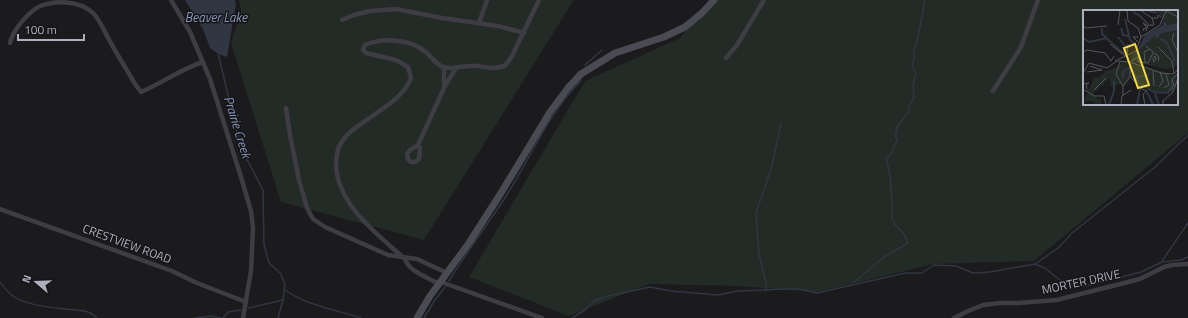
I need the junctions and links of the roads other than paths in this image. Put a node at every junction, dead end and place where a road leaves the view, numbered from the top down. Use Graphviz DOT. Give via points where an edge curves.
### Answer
graph roads {
  1 [pos="172,0"];
  2 [pos="487,0"];
  3 [pos="539,0"];
  4 [pos="714,0"];
  5 [pos="764,0"];
  6 [pos="1038,0"];
  7 [pos="342,20"];
  8 [pos="479,23"];
  9 [pos="524,33"];
  10 [pos="10,43"];
  11 [pos="726,58"];
  12 [pos="203,62"];
  13 [pos="444,67"];
  14 [pos="456,68"];
  15 [pos="444,88"];
  16 [pos="993,91"];
  17 [pos="286,108"];
  18 [pos="418,145"];
  19 [pos="0,209"];
  20 [pos="405,259"];
  21 [pos="1188,264"];
  22 [pos="447,273"];
  23 [pos="440,283"];
  24 [pos="246,302"];
  25 [pos="243,318"];
  26 [pos="417,318"];
  27 [pos="542,318"];
  28 [pos="954,318"];
  1 -- 12 [label="street"];
  2 -- 8 [label="street"];
  3 -- 9 [label="street"];
  4 -- 22 [label="main road" via="685,27 664,37 615,53 577,78 550,112 501,193"];
  5 -- 11 [label="street" via="737,46"];
  6 -- 16 [label="street" via="1021,47"];
  7 -- 8 [label="street" via="370,11 396,9"];
  8 -- 9 [label="street"];
  9 -- 14 [label="street" via="505,66 493,68 472,65"];
  10 -- 12 [label="street" via="11,37 34,10 48,2 71,3 87,8 98,18 141,92"];
  12 -- 24 [label="street" via="251,211 251,271"];
  13 -- 14 [label="street"];
  13 -- 15 [label="street"];
  13 -- 20 [label="street" via="414,45 387,41 365,44 366,53 396,60 408,67 411,78 408,87 397,97 351,131 340,143 336,159 337,177 343,194 353,208"];
  14 -- 15 [label="street"];
  15 -- 18 [label="street"];
  17 -- 20 [label="street" via="307,208 314,219 325,227 388,255"];
  19 -- 24 [label="street, CRESTVIEW ROAD" via="172,271"];
  20 -- 22 [label="street" via="417,259"];
  20 -- 23 [label="street" via="413,270"];
  21 -- 28 [label="street, MORTER DRIVE" via="1164,267 1140,279 1057,300 983,305"];
  22 -- 23 [label="main road"];
  23 -- 26 [label="main road"];
  23 -- 27 [label="street"];
  24 -- 25 [label="street"];
}
